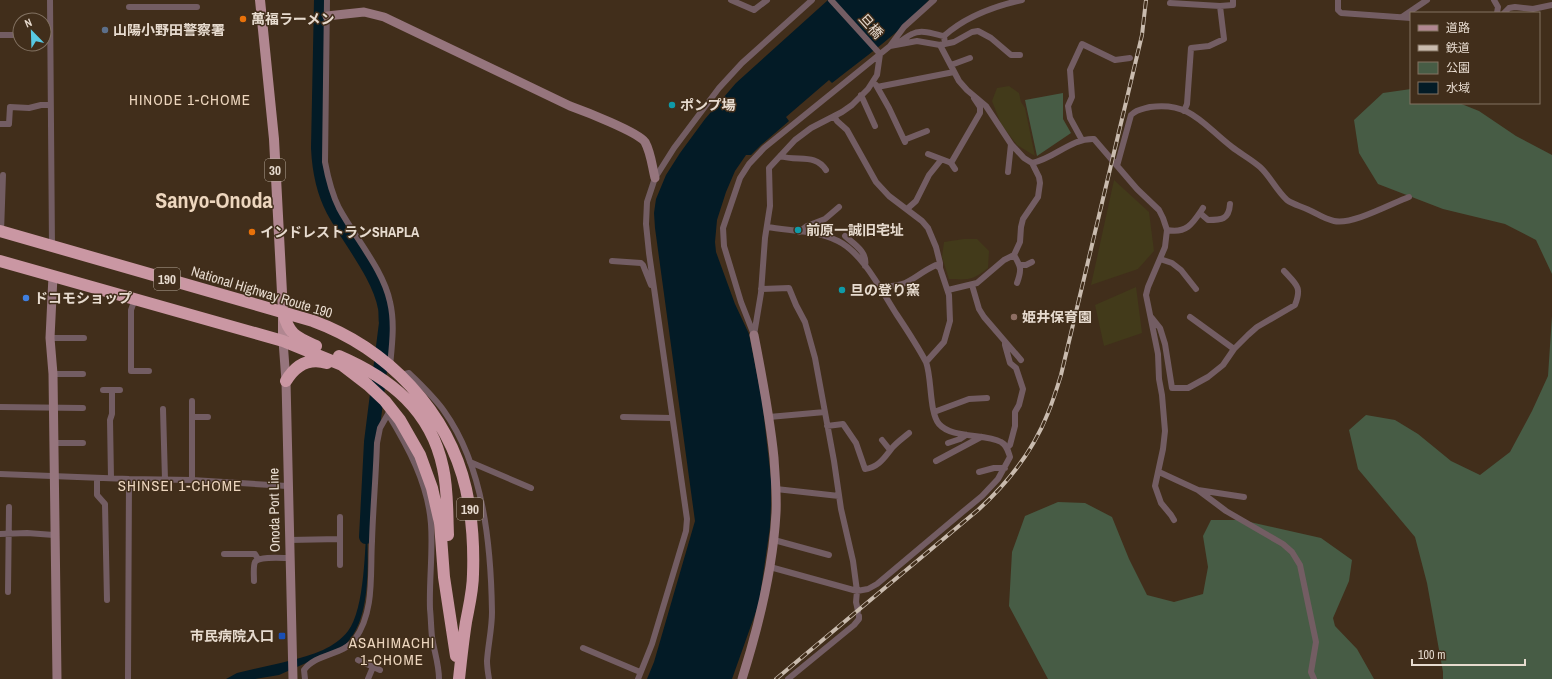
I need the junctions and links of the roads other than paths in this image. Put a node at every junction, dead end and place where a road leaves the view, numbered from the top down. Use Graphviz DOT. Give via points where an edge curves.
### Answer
graph roads {
  1 [pos="50,0"];
  2 [pos="260,0"];
  3 [pos="327,0"];
  4 [pos="731,0"];
  5 [pos="767,0"];
  6 [pos="812,0"];
  7 [pos="831,0"];
  8 [pos="934,0"];
  9 [pos="1022,0"];
  10 [pos="1233,0"];
  11 [pos="1338,0"];
  12 [pos="1426,0"];
  13 [pos="1494,0"];
  14 [pos="172,3"];
  15 [pos="1170,3"];
  16 [pos="1552,5"];
  17 [pos="1220,6"];
  18 [pos="129,7"];
  19 [pos="197,7"];
  20 [pos="49,12"];
  21 [pos="1497,12"];
  22 [pos="1505,12"];
  23 [pos="326,16"];
  24 [pos="1402,17"];
  25 [pos="1410,18"];
  26 [pos="0,35"];
  27 [pos="12,35"];
  28 [pos="944,36"];
  29 [pos="943,44"];
  30 [pos="890,46"];
  31 [pos="48,52"];
  32 [pos="878,53"];
  33 [pos="1020,55"];
  34 [pos="970,58"];
  35 [pos="1130,58"];
  36 [pos="951,65"];
  37 [pos="954,72"];
  38 [pos="875,85"];
  39 [pos="967,90"];
  40 [pos="973,94"];
  41 [pos="862,95"];
  42 [pos="50,105"];
  43 [pos="1184,111"];
  44 [pos="834,116"];
  45 [pos="968,123"];
  46 [pos="0,124"];
  47 [pos="875,126"];
  48 [pos="927,131"];
  49 [pos="1082,140"];
  50 [pos="1011,144"];
  51 [pos="928,154"];
  52 [pos="780,156"];
  53 [pos="941,160"];
  54 [pos="951,163"];
  55 [pos="1032,163"];
  56 [pos="1117,166"];
  57 [pos="826,170"];
  58 [pos="955,170"];
  59 [pos="1008,172"];
  60 [pos="3,175"];
  61 [pos="655,178"];
  62 [pos="1409,197"];
  63 [pos="1230,204"];
  64 [pos="839,207"];
  65 [pos="907,209"];
  66 [pos="767,227"];
  67 [pos="1167,230"];
  68 [pos="1,231"];
  69 [pos="799,232"];
  70 [pos="845,236"];
  71 [pos="52,246"];
  72 [pos="1014,255"];
  73 [pos="1160,259"];
  74 [pos="0,261"];
  75 [pos="612,261"];
  76 [pos="1032,262"];
  77 [pos="1020,264"];
  78 [pos="865,266"];
  79 [pos="940,268"];
  80 [pos="1284,271"];
  81 [pos="53,276"];
  82 [pos="1017,283"];
  83 [pos="972,285"];
  84 [pos="878,286"];
  85 [pos="653,288"];
  86 [pos="761,289"];
  87 [pos="1196,289"];
  88 [pos="948,290"];
  89 [pos="135,299"];
  90 [pos="283,312"];
  91 [pos="1150,316"];
  92 [pos="1190,317"];
  93 [pos="754,335"];
  94 [pos="50,338"];
  95 [pos="84,338"];
  96 [pos="283,341"];
  97 [pos="1005,342"];
  98 [pos="1234,349"];
  99 [pos="1021,360"];
  100 [pos="926,362"];
  101 [pos="389,365"];
  102 [pos="149,371"];
  103 [pos="53,374"];
  104 [pos="83,374"];
  105 [pos="401,375"];
  106 [pos="286,381"];
  107 [pos="370,387"];
  108 [pos="103,390"];
  109 [pos="112,390"];
  110 [pos="120,390"];
  111 [pos="987,398"];
  112 [pos="192,401"];
  113 [pos="0,407"];
  114 [pos="388,407"];
  115 [pos="52,408"];
  116 [pos="84,408"];
  117 [pos="163,409"];
  118 [pos="825,412"];
  119 [pos="934,412"];
  120 [pos="192,417"];
  121 [pos="208,417"];
  122 [pos="623,417"];
  123 [pos="769,417"];
  124 [pos="672,418"];
  125 [pos="827,426"];
  126 [pos="909,433"];
  127 [pos="966,435"];
  128 [pos="981,437"];
  129 [pos="882,440"];
  130 [pos="53,443"];
  131 [pos="83,443"];
  132 [pos="948,443"];
  133 [pos="1007,448"];
  134 [pos="890,450"];
  135 [pos="936,461"];
  136 [pos="470,462"];
  137 [pos="1005,468"];
  138 [pos="979,472"];
  139 [pos="1159,472"];
  140 [pos="0,474"];
  141 [pos="54,475"];
  142 [pos="97,478"];
  143 [pos="110,478"];
  144 [pos="129,479"];
  145 [pos="165,480"];
  146 [pos="192,480"];
  147 [pos="287,486"];
  148 [pos="531,488"];
  149 [pos="776,489"];
  150 [pos="1198,490"];
  151 [pos="839,496"];
  152 [pos="1244,497"];
  153 [pos="9,507"];
  154 [pos="340,517"];
  155 [pos="1174,520"];
  156 [pos="0,534"];
  157 [pos="8,534"];
  158 [pos="54,535"];
  159 [pos="340,539"];
  160 [pos="289,540"];
  161 [pos="774,540"];
  162 [pos="224,554"];
  163 [pos="830,555"];
  164 [pos="289,558"];
  165 [pos="258,559"];
  166 [pos="340,565"];
  167 [pos="770,567"];
  168 [pos="254,581"];
  169 [pos="857,590"];
  170 [pos="8,592"];
  171 [pos="107,600"];
  172 [pos="454,634"];
  173 [pos="583,648"];
  174 [pos="358,660"];
  175 [pos="373,667"];
  176 [pos="380,670"];
  177 [pos="640,672"];
  178 [pos="293,675"];
  179 [pos="57,679"];
  180 [pos="128,679"];
  181 [pos="305,679"];
  182 [pos="368,679"];
  183 [pos="439,679"];
  184 [pos="459,679"];
  185 [pos="489,679"];
  186 [pos="638,679"];
  187 [pos="742,679"];
  188 [pos="788,679"];
  189 [pos="1314,679"];
  1 -- 20 [label="street"];
  2 -- 90 [label="main road, 30" via="274,139"];
  3 -- 23 [label="street"];
  4 -- 5 [label="street" via="754,10"];
  6 -- 61 [label="street" via="719,88"];
  7 -- 32 [label="street, 旦橋"];
  8 -- 30 [label="street" via="904,27"];
  9 -- 28 [label="street" via="1002,4 975,16"];
  10 -- 17 [label="street" via="1234,5"];
  11 -- 24 [label="street" via="1338,10 1341,13"];
  12 -- 24 [label="street"];
  13 -- 21 [label="street"];
  14 -- 18 [label="street"];
  14 -- 19 [label="street"];
  15 -- 17 [label="street"];
  16 -- 22 [label="street" via="1533,9 1509,8"];
  17 -- 43 [label="street" via="1224,39 1209,46 1191,48 1187,104"];
  23 -- 61 [label="street" via="364,12 384,17 635,135 644,141 649,150"];
  23 -- 101 [label="street" via="325,162 328,181 339,207 376,268 390,302 393,326"];
  24 -- 25 [label="street"];
  26 -- 27 [label="street"];
  28 -- 29 [label="street"];
  28 -- 30 [label="street" via="919,32"];
  29 -- 30 [label="street" via="917,41"];
  29 -- 33 [label="street" via="954,42 978,30 1011,55"];
  29 -- 36 [label="street"];
  30 -- 32 [label="street"];
  31 -- 42 [label="street"];
  32 -- 38 [label="street"];
  32 -- 93 [label="street" via="764,148 740,178 723,228 724,246"];
  34 -- 36 [label="street"];
  35 -- 49 [label="street" via="1115,60 1082,44 1079,49 1070,70 1072,97 1068,106 1070,118"];
  36 -- 37 [label="street"];
  37 -- 38 [label="street"];
  37 -- 39 [label="street"];
  38 -- 41 [label="street"];
  38 -- 48 [label="street" via="904,141"];
  39 -- 40 [label="street"];
  39 -- 45 [label="street" via="976,109"];
  40 -- 50 [label="street" via="986,106"];
  40 -- 54 [label="street" via="980,107 980,113"];
  41 -- 44 [label="street"];
  41 -- 47 [label="street"];
  42 -- 46 [label="street" via="10,107 9,124"];
  42 -- 71 [label="street"];
  43 -- 56 [label="street" via="1159,107 1135,111 1130,118"];
  43 -- 62 [label="street" via="1195,115 1231,147 1260,167 1286,200 1327,220 1347,221 1383,210"];
  44 -- 52 [label="street" via="801,136"];
  44 -- 65 [label="street" via="847,130 876,182"];
  49 -- 55 [label="street" via="1040,162"];
  49 -- 56 [label="street" via="1094,139"];
  50 -- 55 [label="street"];
  50 -- 59 [label="street"];
  51 -- 53 [label="street"];
  52 -- 57 [label="street" via="814,159"];
  52 -- 66 [label="street" via="769,168 770,206"];
  53 -- 54 [label="street"];
  53 -- 65 [label="street" via="929,175 916,201"];
  54 -- 58 [label="street"];
  55 -- 72 [label="street" via="1039,177 1040,191 1023,218 1020,242"];
  56 -- 67 [label="street" via="1159,210"];
  60 -- 68 [label="street"];
  61 -- 85 [label="street" via="647,202 646,224"];
  63 -- 67 [label="street" via="1230,213 1226,217 1208,220 1201,210 1189,228"];
  64 -- 69 [label="street" via="825,219"];
  65 -- 79 [label="street" via="919,217 928,228 936,247"];
  66 -- 69 [label="street"];
  66 -- 86 [label="street"];
  67 -- 73 [label="street" via="1165,247"];
  68 -- 71 [label="highway, National Highway Route 190 / 190"];
  69 -- 78 [label="street" via="813,232 840,242"];
  70 -- 78 [label="street" via="863,253"];
  71 -- 90 [label="highway, National Highway Route 190 / 190"];
  72 -- 77 [label="street"];
  72 -- 83 [label="street"];
  73 -- 87 [label="street" via="1172,263 1181,270"];
  73 -- 91 [label="street" via="1146,295"];
  74 -- 81 [label="highway, National Highway Route 190 / 190"];
  75 -- 85 [label="street" via="641,263"];
  76 -- 77 [label="street"];
  77 -- 82 [label="street" via="1021,272"];
  78 -- 84 [label="street"];
  79 -- 84 [label="street" via="936,265 927,269 910,282 892,287"];
  79 -- 88 [label="street"];
  80 -- 98 [label="street" via="1297,286 1300,294 1295,306 1257,327"];
  81 -- 89 [label="highway, National Highway Route 190 / 190"];
  81 -- 94 [label="street"];
  83 -- 88 [label="street"];
  83 -- 97 [label="street" via="979,309"];
  84 -- 100 [label="street"];
  85 -- 124 [label="street"];
  86 -- 93 [label="street"];
  86 -- 118 [label="street" via="790,288 805,322"];
  88 -- 100 [label="street" via="948,332 941,346"];
  89 -- 96 [label="highway, National Highway Route 190 / 190"];
  89 -- 102 [label="street" via="130,310 131,371"];
  90 -- 96 [label="main road, 30"];
  90 -- 101 [label="highway, National Highway Route 190 / 190" via="326,326 362,344"];
  90 -- 172 [label="highway" via="287,327 295,336 344,358 389,383 406,398 435,441 443,468 447,499"];
  91 -- 98 [label="street" via="1160,328 1172,388 1188,388 1208,377 1223,365"];
  91 -- 139 [label="street" via="1158,354 1158,379 1165,431"];
  92 -- 98 [label="street"];
  93 -- 123 [label="street"];
  94 -- 95 [label="street"];
  94 -- 103 [label="street"];
  96 -- 106 [label="street, Onoda Port Line"];
  96 -- 107 [label="highway, National Highway Route 190 / 190" via="342,365"];
  97 -- 99 [label="street"];
  97 -- 133 [label="street" via="1010,363 1016,368 1022,389 1015,412 1015,426"];
  100 -- 119 [label="street"];
  101 -- 105 [label="highway, National Highway Route 190 / 190"];
  103 -- 104 [label="street"];
  103 -- 115 [label="street"];
  105 -- 136 [label="street" via="409,373 444,410 454,425"];
  105 -- 184 [label="highway, National Highway Route 190 / 190" via="442,429 466,488 472,524 473,575"];
  106 -- 107 [label="highway" via="299,366 312,360 320,360"];
  106 -- 147 [label="street, Onoda Port Line"];
  107 -- 114 [label="highway, National Highway Route 190 / 190"];
  108 -- 109 [label="street"];
  109 -- 110 [label="street"];
  109 -- 143 [label="street"];
  111 -- 119 [label="street" via="968,399"];
  112 -- 120 [label="street"];
  113 -- 115 [label="street"];
  114 -- 172 [label="highway, National Highway Route 190 / 190" via="400,420 420,455 432,488 440,523 444,577"];
  114 -- 181 [label="street" via="377,443 371,587 366,616 356,639 342,650 306,666"];
  114 -- 183 [label="street" via="419,472 429,507 430,608"];
  115 -- 116 [label="street"];
  115 -- 130 [label="street"];
  117 -- 145 [label="street"];
  118 -- 123 [label="street"];
  118 -- 125 [label="street"];
  119 -- 127 [label="street" via="945,428"];
  120 -- 121 [label="street"];
  120 -- 146 [label="street"];
  122 -- 124 [label="street"];
  123 -- 149 [label="street"];
  124 -- 177 [label="street" via="687,519 686,531 652,644"];
  125 -- 134 [label="street" via="843,424 856,444 865,469 879,464"];
  125 -- 151 [label="street"];
  126 -- 134 [label="street"];
  127 -- 128 [label="street"];
  127 -- 132 [label="street"];
  128 -- 133 [label="street" via="1001,442"];
  128 -- 135 [label="street"];
  129 -- 134 [label="street"];
  130 -- 131 [label="street"];
  130 -- 141 [label="street"];
  133 -- 137 [label="street" via="1010,457"];
  136 -- 148 [label="street"];
  136 -- 185 [label="street" via="478,485 487,536 492,613 487,661"];
  137 -- 138 [label="street"];
  137 -- 169 [label="street" via="982,496 889,575 868,589"];
  139 -- 150 [label="street"];
  139 -- 155 [label="street" via="1155,486 1157,495"];
  140 -- 141 [label="street"];
  141 -- 142 [label="street"];
  141 -- 158 [label="street"];
  142 -- 143 [label="street"];
  142 -- 171 [label="street" via="98,495 105,504"];
  143 -- 144 [label="street"];
  144 -- 145 [label="street"];
  144 -- 180 [label="street"];
  145 -- 146 [label="street"];
  146 -- 147 [label="street"];
  147 -- 160 [label="street, Onoda Port Line"];
  149 -- 151 [label="street"];
  149 -- 161 [label="street"];
  150 -- 152 [label="street"];
  150 -- 189 [label="street" via="1226,511 1283,544 1300,565 1316,642 1311,672"];
  151 -- 169 [label="street"];
  153 -- 157 [label="street"];
  154 -- 159 [label="street"];
  156 -- 157 [label="street"];
  157 -- 158 [label="street"];
  157 -- 170 [label="street"];
  158 -- 179 [label="street"];
  159 -- 160 [label="street"];
  159 -- 166 [label="street"];
  160 -- 164 [label="street, Onoda Port Line"];
  161 -- 163 [label="street"];
  161 -- 167 [label="street"];
  162 -- 165 [label="street" via="254,554"];
  164 -- 165 [label="street"];
  164 -- 178 [label="street, Onoda Port Line"];
  165 -- 168 [label="street" via="254,564"];
  167 -- 169 [label="street"];
  167 -- 187 [label="street"];
  169 -- 188 [label="street" via="859,619"];
  172 -- 184 [label="highway, National Highway Route 190 / 190"];
  173 -- 177 [label="street"];
  174 -- 175 [label="street"];
  175 -- 176 [label="street"];
  175 -- 182 [label="street"];
  177 -- 186 [label="street"];
}
